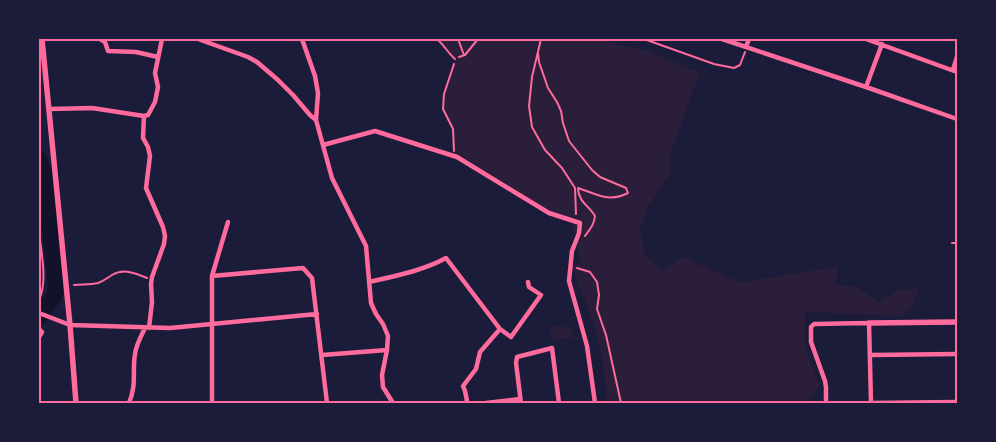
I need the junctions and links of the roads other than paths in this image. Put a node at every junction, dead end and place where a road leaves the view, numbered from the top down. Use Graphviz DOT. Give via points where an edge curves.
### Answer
graph roads {
  1 [pos="42,39"];
  2 [pos="100,39"];
  3 [pos="162,39"];
  4 [pos="198,39"];
  5 [pos="302,39"];
  6 [pos="437,39"];
  7 [pos="722,39"];
  8 [pos="749,39"];
  9 [pos="866,39"];
  10 [pos="882,44"];
  11 [pos="746,47"];
  12 [pos="957,56"];
  13 [pos="158,58"];
  14 [pos="455,59"];
  15 [pos="955,71"];
  16 [pos="866,87"];
  17 [pos="49,109"];
  18 [pos="144,116"];
  19 [pos="957,119"];
  20 [pos="316,120"];
  21 [pos="322,146"];
  22 [pos="228,222"];
  23 [pos="212,276"];
  24 [pos="369,282"];
  25 [pos="528,282"];
  26 [pos="39,313"];
  27 [pos="317,314"];
  28 [pos="957,322"];
  29 [pos="870,323"];
  30 [pos="211,324"];
  31 [pos="70,325"];
  32 [pos="147,328"];
  33 [pos="500,329"];
  34 [pos="39,330"];
  35 [pos="39,337"];
  36 [pos="388,350"];
  37 [pos="957,354"];
  38 [pos="322,355"];
  39 [pos="871,355"];
  40 [pos="520,401"];
  41 [pos="957,402"];
  42 [pos="76,403"];
  43 [pos="129,403"];
  44 [pos="212,403"];
  45 [pos="327,403"];
  46 [pos="393,403"];
  47 [pos="465,403"];
  48 [pos="486,403"];
  49 [pos="559,403"];
  50 [pos="595,403"];
  51 [pos="826,403"];
  52 [pos="871,403"];
  1 -- 17 [label="street"];
  2 -- 13 [label="street" via="108,51 136,52"];
  3 -- 13 [label="street"];
  4 -- 20 [label="street" via="257,62"];
  5 -- 20 [label="street" via="315,76 318,94"];
  6 -- 14 [label="lane"];
  7 -- 11 [label="street"];
  8 -- 11 [label="street"];
  9 -- 10 [label="street"];
  10 -- 15 [label="street"];
  10 -- 16 [label="street"];
  11 -- 16 [label="street"];
  12 -- 15 [label="street"];
  13 -- 18 [label="street" via="155,102 148,115"];
  16 -- 19 [label="street"];
  17 -- 18 [label="street" via="92,108"];
  17 -- 31 [label="street"];
  18 -- 32 [label="street" via="143,138 150,156 146,188 165,236 152,279"];
  20 -- 21 [label="street"];
  21 -- 24 [label="street" via="332,178 366,246"];
  21 -- 50 [label="street" via="375,132 454,156 549,213 580,223 572,251 569,281 587,346"];
  22 -- 23 [label="street"];
  23 -- 27 [label="street" via="303,268 312,278"];
  23 -- 30 [label="street"];
  24 -- 33 [label="street" via="415,271 446,258"];
  24 -- 36 [label="street" via="371,303 388,336"];
  25 -- 33 [label="street" via="529,287 541,295 511,337"];
  26 -- 31 [label="street"];
  27 -- 30 [label="street"];
  27 -- 38 [label="street"];
  28 -- 29 [label="street"];
  29 -- 39 [label="street"];
  29 -- 51 [label="street" via="814,324 811,327 812,342 826,387"];
  30 -- 32 [label="street"];
  30 -- 44 [label="street"];
  31 -- 32 [label="street"];
  31 -- 42 [label="street"];
  32 -- 43 [label="street" via="134,357 134,388"];
  33 -- 47 [label="street" via="480,352 476,369 463,386"];
  34 -- 35 [label="street" via="42,332"];
  36 -- 38 [label="street"];
  36 -- 46 [label="street" via="384,359 383,387"];
  37 -- 39 [label="street"];
  38 -- 45 [label="street"];
  39 -- 52 [label="street"];
  40 -- 48 [label="street"];
  40 -- 49 [label="street" via="517,357 552,348"];
  41 -- 52 [label="street"];
}
